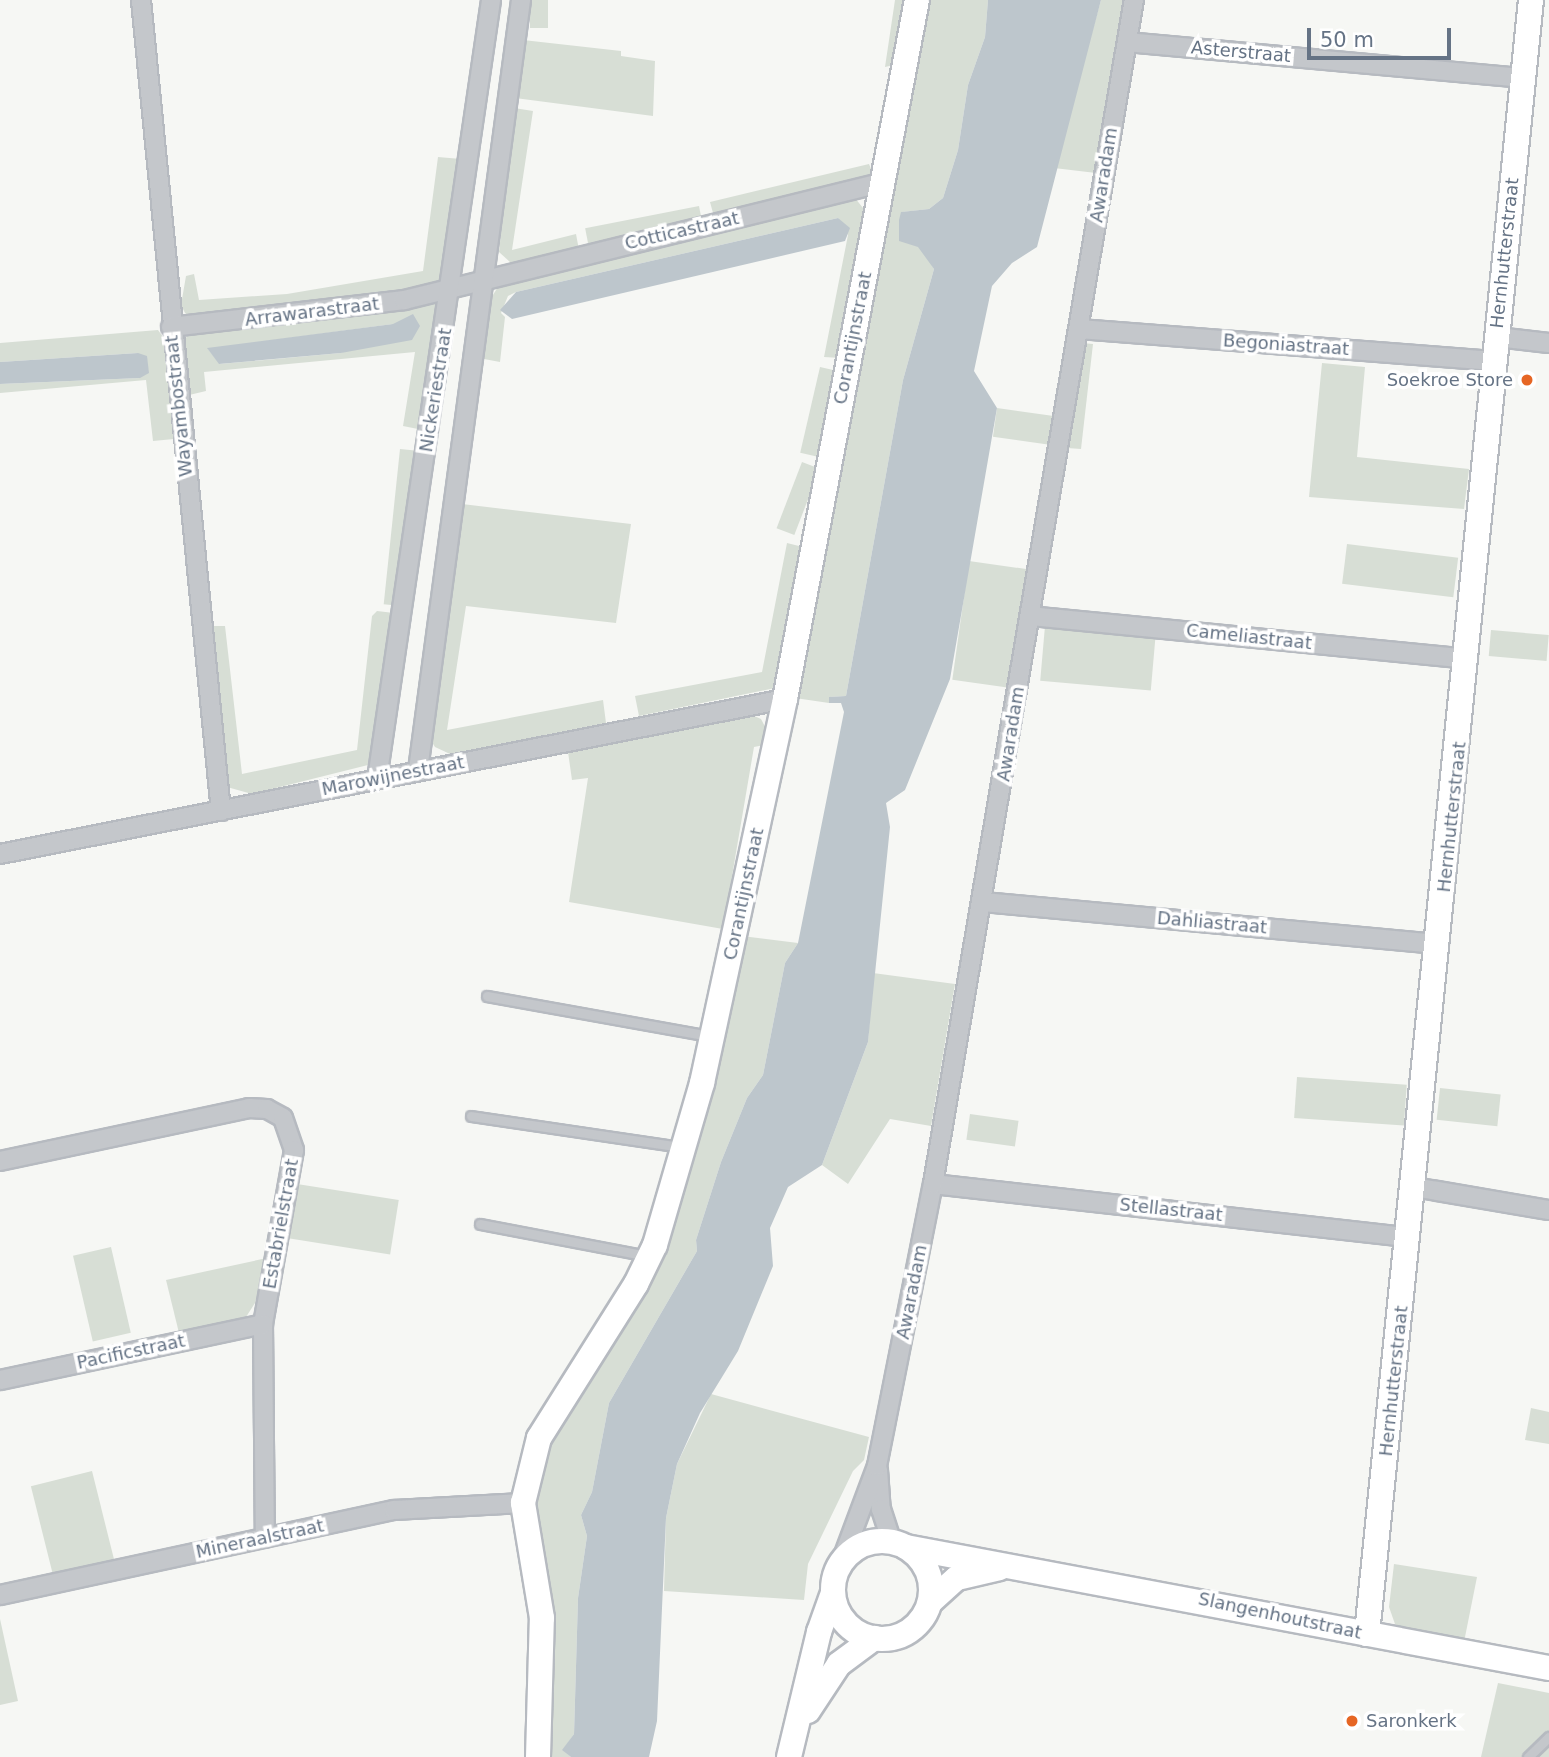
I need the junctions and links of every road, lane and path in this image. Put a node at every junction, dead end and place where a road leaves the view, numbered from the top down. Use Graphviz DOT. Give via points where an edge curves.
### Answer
graph roads {
  1 [pos="141,0"];
  2 [pos="491,0"];
  3 [pos="521,0"];
  4 [pos="917,0"];
  5 [pos="1134,0"];
  6 [pos="1531,0"];
  7 [pos="1127,42"];
  8 [pos="1523,78"];
  9 [pos="882,183"];
  10 [pos="482,278"];
  11 [pos="452,288"];
  12 [pos="171,327"];
  13 [pos="1079,329"];
  14 [pos="1549,343"];
  15 [pos="1495,349"];
  16 [pos="1030,616"];
  17 [pos="1468,659"];
  18 [pos="785,699"];
  19 [pos="418,770"];
  20 [pos="377,779"];
  21 [pos="221,811"];
  22 [pos="0,854"];
  23 [pos="984,902"];
  24 [pos="1439,944"];
  25 [pos="487,996"];
  26 [pos="712,1037"];
  27 [pos="471,1116"];
  28 [pos="683,1147"];
  29 [pos="0,1161"];
  30 [pos="933,1184"];
  31 [pos="1414,1187"];
  32 [pos="1549,1210"];
  33 [pos="480,1224"];
  34 [pos="1409,1237"];
  35 [pos="649,1256"];
  36 [pos="262,1324"];
  37 [pos="0,1380"];
  38 [pos="877,1466"];
  39 [pos="523,1503"];
  40 [pos="265,1538"];
  41 [pos="899,1545"];
  42 [pos="840,1565"];
  43 [pos="1011,1565"];
  44 [pos="833,1593"];
  45 [pos="0,1595"];
  46 [pos="930,1602"];
  47 [pos="1367,1634"];
  48 [pos="874,1638"];
  49 [pos="1549,1668"];
  50 [pos="800,1723"];
  51 [pos="1549,1737"];
  52 [pos="532,1756"];
  53 [pos="789,1757"];
  54 [pos="1528,1757"];
  1 -- 12 [label="street, Wayambostraat"];
  2 -- 11 [label="street, Nickeriestraat"];
  3 -- 10 [label="street, Nickeriestraat"];
  4 -- 9 [label="street, Corantijnstraat"];
  5 -- 7 [label="street, Awaradam"];
  6 -- 8 [label="street, Hernhutterstraat"];
  7 -- 8 [label="street, Asterstraat"];
  7 -- 13 [label="street, Awaradam"];
  8 -- 15 [label="street, Hernhutterstraat"];
  9 -- 10 [label="street, Cotticastraat"];
  9 -- 18 [label="street, Corantijnstraat"];
  10 -- 11 [label="street, Cotticastraat"];
  10 -- 19 [label="street, Nickeriestraat"];
  11 -- 12 [label="street, Arrawarastraat" via="404,300"];
  11 -- 20 [label="street, Nickeriestraat"];
  12 -- 21 [label="street, Wayambostraat"];
  13 -- 15 [label="street, Begoniastraat"];
  13 -- 16 [label="street, Awaradam"];
  14 -- 15 [label="street, Begoniastraat"];
  15 -- 17 [label="street, Hernhutterstraat"];
  16 -- 17 [label="street, Cameliastraat"];
  16 -- 23 [label="street, Awaradam"];
  17 -- 24 [label="street, Hernhutterstraat"];
  18 -- 19 [label="street, Marowijnestraat"];
  18 -- 26 [label="street, Corantijnstraat"];
  19 -- 20 [label="street, Marowijnestraat"];
  20 -- 21 [label="street, Marowijnestraat"];
  21 -- 22 [label="street, Marowijnestraat"];
  23 -- 24 [label="street, Dahliastraat"];
  23 -- 30 [label="street, Awaradam"];
  24 -- 31 [label="street, Hernhutterstraat"];
  25 -- 26 [label="lane"];
  26 -- 28 [label="street, Corantijnstraat"];
  27 -- 28 [label="lane"];
  28 -- 35 [label="street, Corantijnstraat"];
  29 -- 36 [label="street, Estabrielstraat" via="249,1108 267,1109 283,1118 294,1150"];
  30 -- 34 [label="street, Stellastraat"];
  30 -- 38 [label="street, Awaradam"];
  31 -- 32 [label="street"];
  31 -- 34 [label="street, Hernhutterstraat"];
  33 -- 35 [label="lane"];
  34 -- 47 [label="street, Hernhutterstraat"];
  35 -- 39 [label="street, Corantijnstraat" via="538,1438"];
  36 -- 37 [label="street, Pacificstraat"];
  36 -- 40 [label="street, Estabrielstraat"];
  38 -- 41 [label="street, Awaradam" via="881,1509"];
  38 -- 42 [label="street, Awaradam"];
  39 -- 40 [label="street, Mineraalstraat" via="394,1510"];
  39 -- 52 [label="street, Corantijnstraat" via="542,1618"];
  40 -- 45 [label="street, Mineraalstraat"];
  41 -- 42 [label="street" via="862,1545"];
  41 -- 43 [label="street, Slangenhoutstraat"];
  41 -- 46 [label="street" via="927,1570"];
  42 -- 44 [label="street"];
  43 -- 46 [label="street, Slangenhoutstraat" via="957,1578"];
  43 -- 47 [label="street, Slangenhoutstraat"];
  44 -- 48 [label="street" via="845,1623"];
  44 -- 50 [label="street" via="819,1632"];
  46 -- 48 [label="street" via="915,1626 888,1638"];
  47 -- 49 [label="street, Slangenhoutstraat"];
  48 -- 50 [label="street" via="839,1664"];
  50 -- 53 [label="street"];
  51 -- 54 [label="lane"];
}
